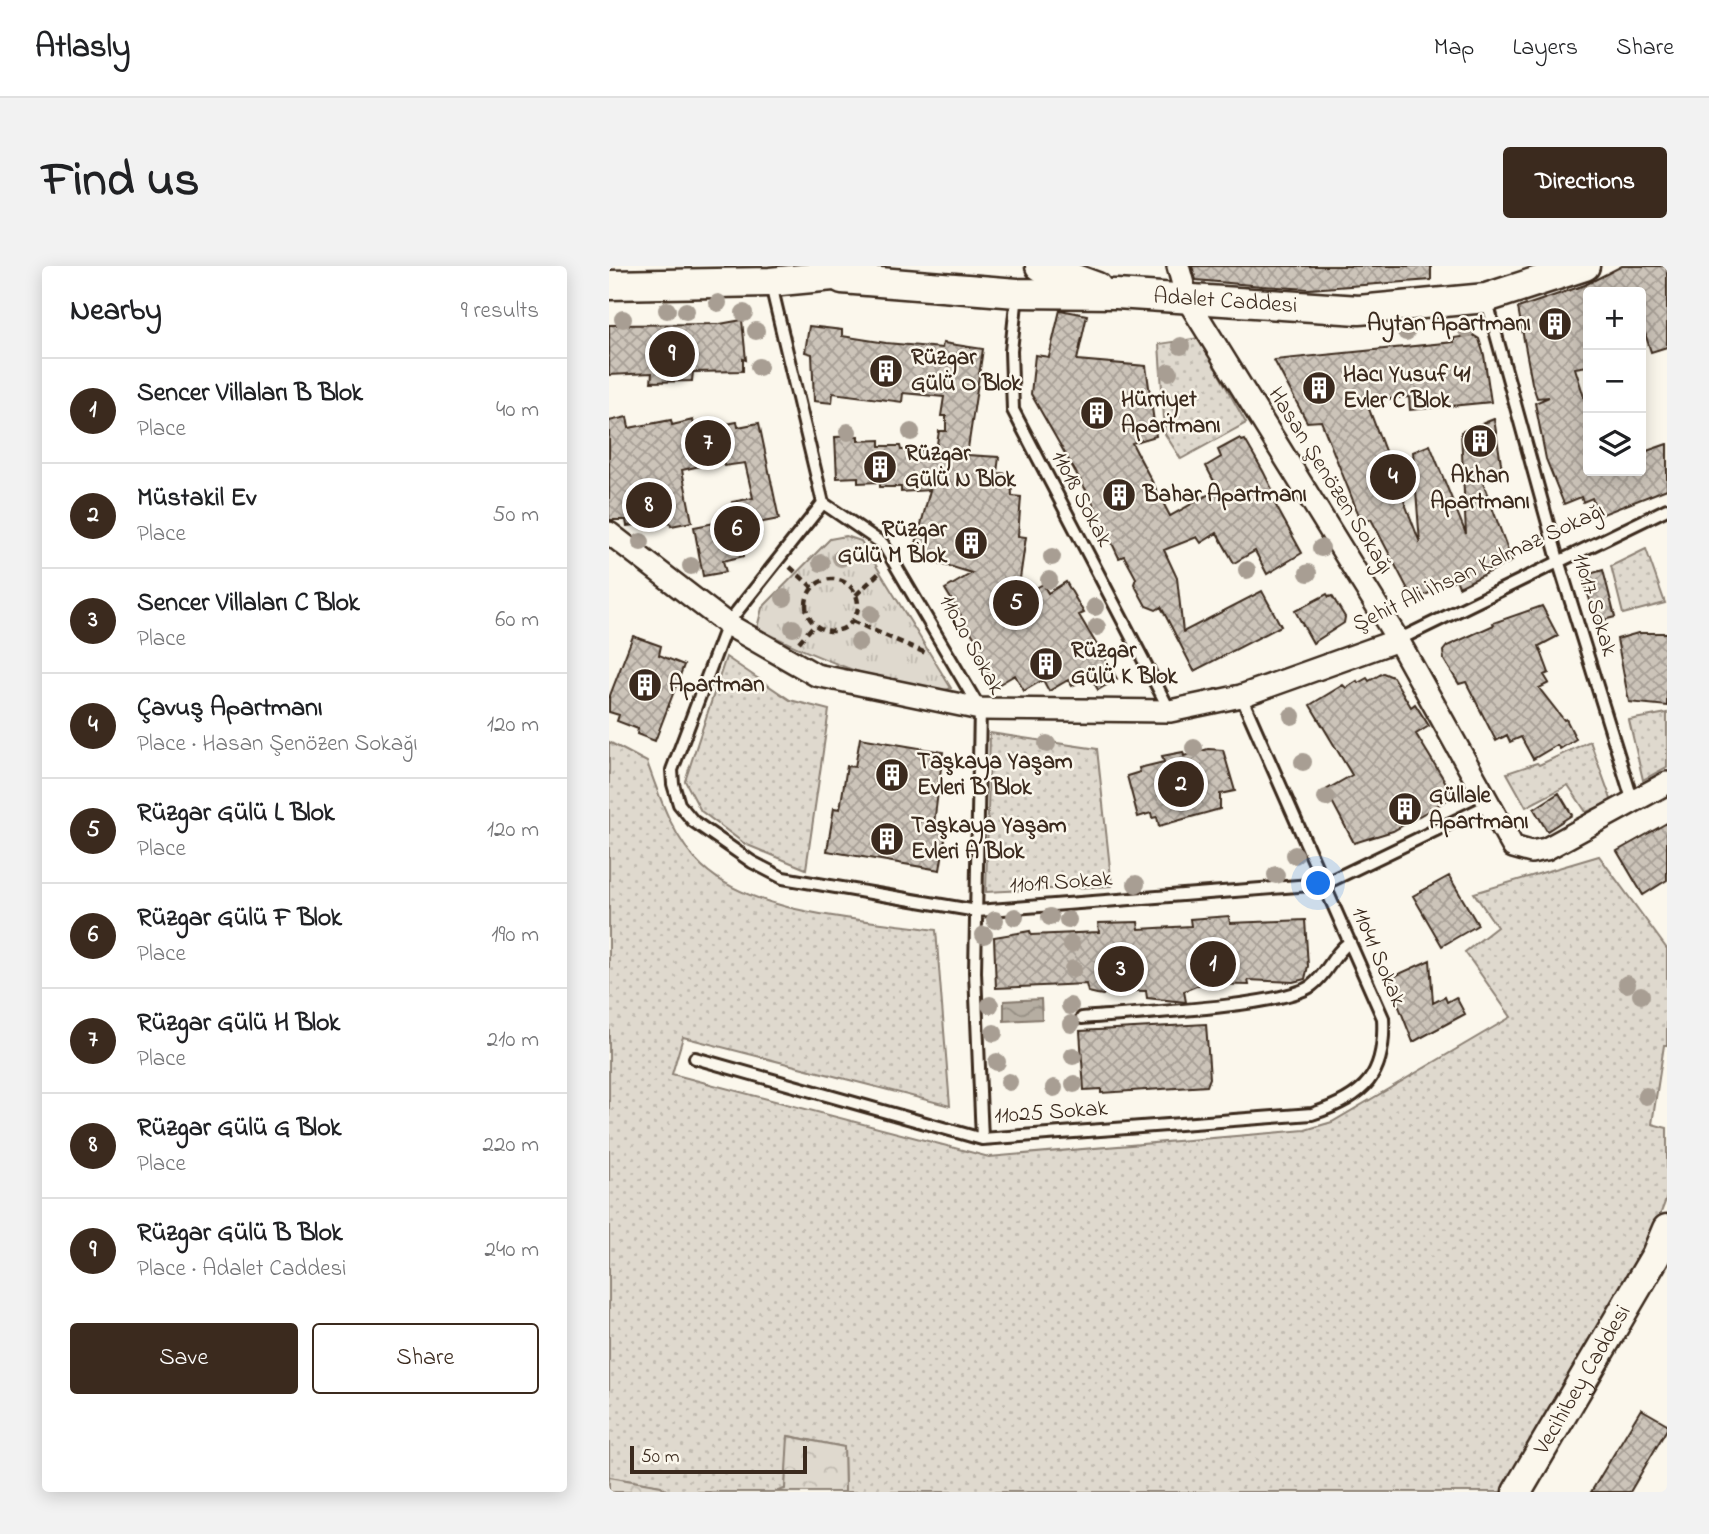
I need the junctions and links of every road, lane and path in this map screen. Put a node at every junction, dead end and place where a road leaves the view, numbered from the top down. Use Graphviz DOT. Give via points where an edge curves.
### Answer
graph roads {
  1 [pos="1040,266"];
  2 [pos="1178,266"];
  3 [pos="1585,266"];
  4 [pos="848,271"];
  5 [pos="1555,271"];
  6 [pos="771,274"];
  7 [pos="609,285"];
  8 [pos="1017,293"];
  9 [pos="1115,294"];
  10 [pos="1486,298"];
  11 [pos="1188,299"];
  12 [pos="823,503"];
  13 [pos="1667,509"];
  14 [pos="609,533"];
  15 [pos="779,558"];
  16 [pos="892,560"];
  17 [pos="1558,560"];
  18 [pos="813,588"];
  19 [pos="856,596"];
  20 [pos="852,621"];
  21 [pos="727,624"];
  22 [pos="1398,640"];
  23 [pos="955,666"];
  24 [pos="1241,696"];
  25 [pos="980,709"];
  26 [pos="1170,711"];
  27 [pos="1667,783"];
  28 [pos="1633,802"];
  29 [pos="1490,804"];
  30 [pos="1324,884"];
  31 [pos="977,911"];
  32 [pos="1350,942"];
  33 [pos="1082,1018"];
  34 [pos="695,1058"];
  35 [pos="1369,1083"];
  36 [pos="982,1139"];
  37 [pos="1667,1229"];
  38 [pos="1661,1257"];
  39 [pos="1517,1492"];
  1 -- 9 [label="main road"];
  2 -- 11 [label="street, Hasan Şenözen Sokağı"];
  3 -- 5 [label="main road, Adalet Caddesi"];
  4 -- 6 [label="main road, Adalet Caddesi"];
  4 -- 8 [label="main road, Adalet Caddesi"];
  5 -- 10 [label="main road, Adalet Caddesi"];
  6 -- 7 [label="main road, Adalet Caddesi"];
  6 -- 12 [label="lane"];
  8 -- 9 [label="main road, Adalet Caddesi"];
  8 -- 26 [label="lane, 11018 Sokak" via="1011,365 1013,410"];
  9 -- 11 [label="main road, Adalet Caddesi"];
  10 -- 11 [label="main road, Adalet Caddesi" via="1359,310"];
  10 -- 17 [label="lane, 11017 Sokak"];
  11 -- 22 [label="street, Hasan Şenözen Sokağı"];
  12 -- 15 [label="lane"];
  12 -- 16 [label="lane, 11020 Sokak" via="872,534"];
  13 -- 17 [label="lane, Şehit Ali İhsan Kalmaz Sokağı"];
  14 -- 21 [label="street, Şehit Ali İhsan Kalmaz Sokağı"];
  15 -- 18 [label="path"];
  15 -- 21 [label="lane"];
  16 -- 19 [label="path"];
  16 -- 23 [label="lane, 11020 Sokak"];
  17 -- 22 [label="lane, Şehit Ali İhsan Kalmaz Sokağı"];
  17 -- 28 [label="lane, 11017 Sokak"];
  18 -- 19 [label="path" via="827,579 836,580"];
  18 -- 20 [label="path" via="806,602 814,625 829,631"];
  19 -- 20 [label="path"];
  20 -- 23 [label="path"];
  21 -- 25 [label="street, Şehit Ali İhsan Kalmaz Sokağı" via="815,675"];
  21 -- 31 [label="lane, 11019 Sokak" via="672,770 679,804 693,821 752,862 783,877"];
  22 -- 24 [label="street, Şehit Ali İhsan Kalmaz Sokağı"];
  22 -- 29 [label="street, Hasan Şenözen Sokağı"];
  23 -- 25 [label="lane, 11020 Sokak"];
  24 -- 26 [label="street, Şehit Ali İhsan Kalmaz Sokağı"];
  24 -- 30 [label="lane, 11041 Sokak"];
  25 -- 26 [label="street, Şehit Ali İhsan Kalmaz Sokağı"];
  25 -- 31 [label="lane, 11020 Sokak"];
  27 -- 28 [label="street"];
  28 -- 29 [label="street, Hasan Şenözen Sokağı" via="1546,849 1523,851 1513,847"];
  29 -- 30 [label="lane, 11019 Sokak"];
  30 -- 31 [label="lane, 11019 Sokak"];
  30 -- 32 [label="lane, 11041 Sokak"];
  31 -- 36 [label="lane, 11020 Sokak"];
  32 -- 33 [label="lane" via="1310,987 1285,996"];
  32 -- 35 [label="lane, 11041 Sokak" via="1383,1017 1385,1042"];
  34 -- 36 [label="lane, 11025 Sokak"];
  35 -- 36 [label="lane, 11025 Sokak" via="1335,1107 1312,1114"];
  37 -- 38 [label="main road, Vecihibey Caddesi"];
  38 -- 39 [label="main road, Vecihibey Caddesi"];
}
